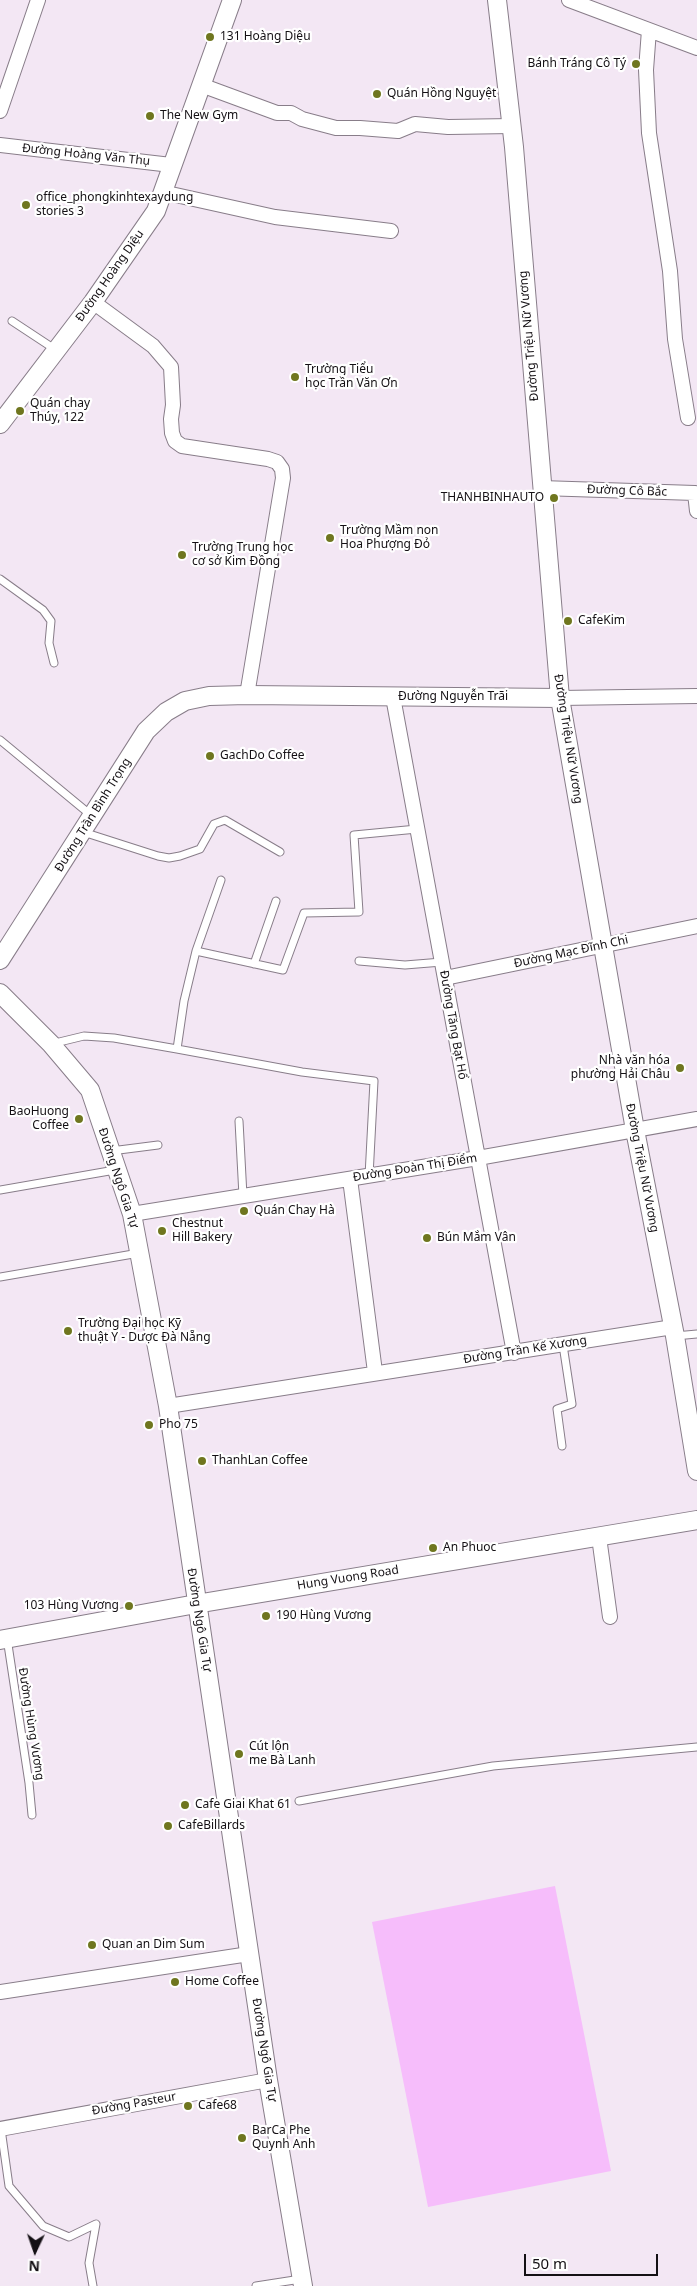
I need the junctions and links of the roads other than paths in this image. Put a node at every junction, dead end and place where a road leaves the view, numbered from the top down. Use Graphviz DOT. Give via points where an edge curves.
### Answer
graph roads {
  1 [pos="38,0"];
  2 [pos="232,0"];
  3 [pos="497,0"];
  4 [pos="569,0"];
  5 [pos="649,30"];
  6 [pos="697,48"];
  7 [pos="200,85"];
  8 [pos="0,111"];
  9 [pos="512,126"];
  10 [pos="0,146"];
  11 [pos="171,165"];
  12 [pos="162,192"];
  13 [pos="391,232"];
  14 [pos="93,302"];
  15 [pos="12,321"];
  16 [pos="56,350"];
  17 [pos="692,417"];
  18 [pos="0,424"];
  19 [pos="541,488"];
  20 [pos="696,493"];
  21 [pos="697,511"];
  22 [pos="0,579"];
  23 [pos="54,663"];
  24 [pos="248,695"];
  25 [pos="209,696"];
  26 [pos="697,696"];
  27 [pos="393,697"];
  28 [pos="560,698"];
  29 [pos="0,740"];
  30 [pos="92,816"];
  31 [pos="417,829"];
  32 [pos="82,831"];
  33 [pos="280,852"];
  34 [pos="221,880"];
  35 [pos="276,901"];
  36 [pos="697,926"];
  37 [pos="602,946"];
  38 [pos="196,951"];
  39 [pos="0,960"];
  40 [pos="359,961"];
  41 [pos="442,962"];
  42 [pos="254,964"];
  43 [pos="445,978"];
  44 [pos="0,993"];
  45 [pos="51,1044"];
  46 [pos="177,1049"];
  47 [pos="697,1119"];
  48 [pos="239,1121"];
  49 [pos="635,1130"];
  50 [pos="158,1145"];
  51 [pos="111,1151"];
  52 [pos="478,1158"];
  53 [pos="116,1170"];
  54 [pos="369,1176"];
  55 [pos="350,1179"];
  56 [pos="0,1190"];
  57 [pos="243,1196"];
  58 [pos="132,1214"];
  59 [pos="140,1252"];
  60 [pos="0,1276"];
  61 [pos="674,1331"];
  62 [pos="697,1334"];
  63 [pos="563,1345"];
  64 [pos="514,1353"];
  65 [pos="375,1372"];
  66 [pos="168,1406"];
  67 [pos="562,1446"];
  68 [pos="697,1471"];
  69 [pos="697,1520"];
  70 [pos="599,1537"];
  71 [pos="196,1604"];
  72 [pos="610,1617"];
  73 [pos="3,1639"];
  74 [pos="697,1747"];
  75 [pos="299,1801"];
  76 [pos="32,1815"];
  77 [pos="249,1954"];
  78 [pos="0,1992"];
  79 [pos="268,2080"];
  80 [pos="0,2129"];
  81 [pos="302,2282"];
  82 [pos="93,2286"];
  83 [pos="256,2286"];
  1 -- 8 [label="street"];
  2 -- 7 [label="street, Đường Hoàng Diệu"];
  3 -- 9 [label="street, Đường Triệu Nữ Vương"];
  4 -- 5 [label="street"];
  5 -- 6 [label="street"];
  5 -- 17 [label="street" via="646,70 649,133 670,271 675,339"];
  7 -- 9 [label="street" via="277,113 291,113 336,128 398,131 415,124"];
  7 -- 11 [label="street, Đường Hoàng Diệu"];
  9 -- 19 [label="street, Đường Triệu Nữ Vương"];
  10 -- 11 [label="street, Đường Hoàng Văn Thụ"];
  11 -- 12 [label="street, Đường Hoàng Diệu"];
  12 -- 13 [label="street" via="275,217"];
  12 -- 14 [label="street, Đường Hoàng Diệu" via="156,211"];
  14 -- 16 [label="street, Đường Hoàng Diệu"];
  14 -- 24 [label="street" via="153,346 172,367 171,419 175,441 182,446 268,459 277,462 282,469"];
  15 -- 16 [label="lane"];
  16 -- 18 [label="street, Đường Hoàng Diệu"];
  19 -- 20 [label="street, Đường Cô Bắc"];
  19 -- 28 [label="street, Đường Triệu Nữ Vương"];
  20 -- 21 [label="street, Đường Cô Bắc"];
  22 -- 23 [label="lane" via="43,610 51,621 49,643"];
  24 -- 25 [label="street, Đường Nguyễn Trãi"];
  24 -- 27 [label="street, Đường Nguyễn Trãi"];
  25 -- 30 [label="street, Đường Trần Bình Trọng" via="185,701 166,712 146,731"];
  26 -- 28 [label="street, Đường Nguyễn Trãi"];
  27 -- 28 [label="street, Đường Nguyễn Trãi"];
  27 -- 31 [label="street, Đường Tăng Bạt Hổ"];
  28 -- 37 [label="street, Đường Triệu Nữ Vương"];
  29 -- 30 [label="lane"];
  30 -- 32 [label="street, Đường Trần Bình Trọng"];
  31 -- 41 [label="street, Đường Tăng Bạt Hổ"];
  31 -- 42 [label="lane" via="354,835 359,912 304,912 283,970"];
  32 -- 33 [label="lane" via="169,858 200,848 214,824 226,820"];
  32 -- 39 [label="street, Đường Trần Bình Trọng"];
  34 -- 38 [label="lane"];
  35 -- 42 [label="lane"];
  36 -- 37 [label="street, Đường Mạc Đĩnh Chi"];
  37 -- 43 [label="street, Đường Mạc Đĩnh Chi"];
  37 -- 49 [label="street, Đường Triệu Nữ Vương"];
  38 -- 42 [label="lane"];
  38 -- 46 [label="lane"];
  40 -- 41 [label="lane" via="405,965"];
  41 -- 43 [label="street, Đường Tăng Bạt Hổ"];
  43 -- 52 [label="street, Đường Tăng Bạt Hổ"];
  44 -- 45 [label="street, Đường Ngô Gia Tự"];
  45 -- 46 [label="lane" via="84,1036"];
  45 -- 51 [label="street, Đường Ngô Gia Tự" via="90,1090"];
  46 -- 54 [label="lane" via="374,1082"];
  47 -- 49 [label="street, Đường Đoàn Thị Điểm"];
  48 -- 57 [label="lane"];
  49 -- 52 [label="street, Đường Đoàn Thị Điểm"];
  49 -- 61 [label="street, Đường Triệu Nữ Vương"];
  50 -- 51 [label="lane"];
  51 -- 53 [label="street, Đường Ngô Gia Tự"];
  52 -- 54 [label="street, Đường Đoàn Thị Điểm"];
  52 -- 64 [label="street, Đường Tăng Bạt Hổ"];
  53 -- 56 [label="lane"];
  53 -- 58 [label="street, Đường Ngô Gia Tự"];
  54 -- 55 [label="street, Đường Đoàn Thị Điểm"];
  55 -- 57 [label="street, Đường Đoàn Thị Điểm"];
  55 -- 65 [label="street"];
  57 -- 58 [label="street, Đường Đoàn Thị Điểm"];
  58 -- 59 [label="street, Đường Ngô Gia Tự"];
  59 -- 60 [label="lane"];
  59 -- 66 [label="street, Đường Ngô Gia Tự"];
  61 -- 62 [label="lane"];
  61 -- 63 [label="street, Đường Trần Kế Xương"];
  61 -- 68 [label="street, Đường Triệu Nữ Vương"];
  63 -- 64 [label="street, Đường Trần Kế Xương"];
  63 -- 67 [label="lane" via="572,1404 557,1409"];
  64 -- 65 [label="street, Đường Trần Kế Xương"];
  65 -- 66 [label="street, Đường Trần Kế Xương"];
  66 -- 71 [label="street, Đường Ngô Gia Tự"];
  69 -- 70 [label="street, Hung Vuong Road"];
  70 -- 71 [label="street, Hung Vuong Road"];
  70 -- 72 [label="street"];
  71 -- 73 [label="street, Hung Vuong Road"];
  71 -- 77 [label="street, Đường Ngô Gia Tự"];
  73 -- 76 [label="lane, Đường Hùng Vương" via="30,1783"];
  74 -- 75 [label="lane" via="493,1766"];
  77 -- 78 [label="street"];
  77 -- 79 [label="street, Đường Ngô Gia Tự"];
  79 -- 80 [label="street, Đường Pasteur"];
  79 -- 81 [label="street, Đường Ngô Gia Tự"];
  80 -- 82 [label="lane" via="9,2186 43,2226 69,2237 96,2224 89,2263"];
  81 -- 83 [label="lane"];
}
